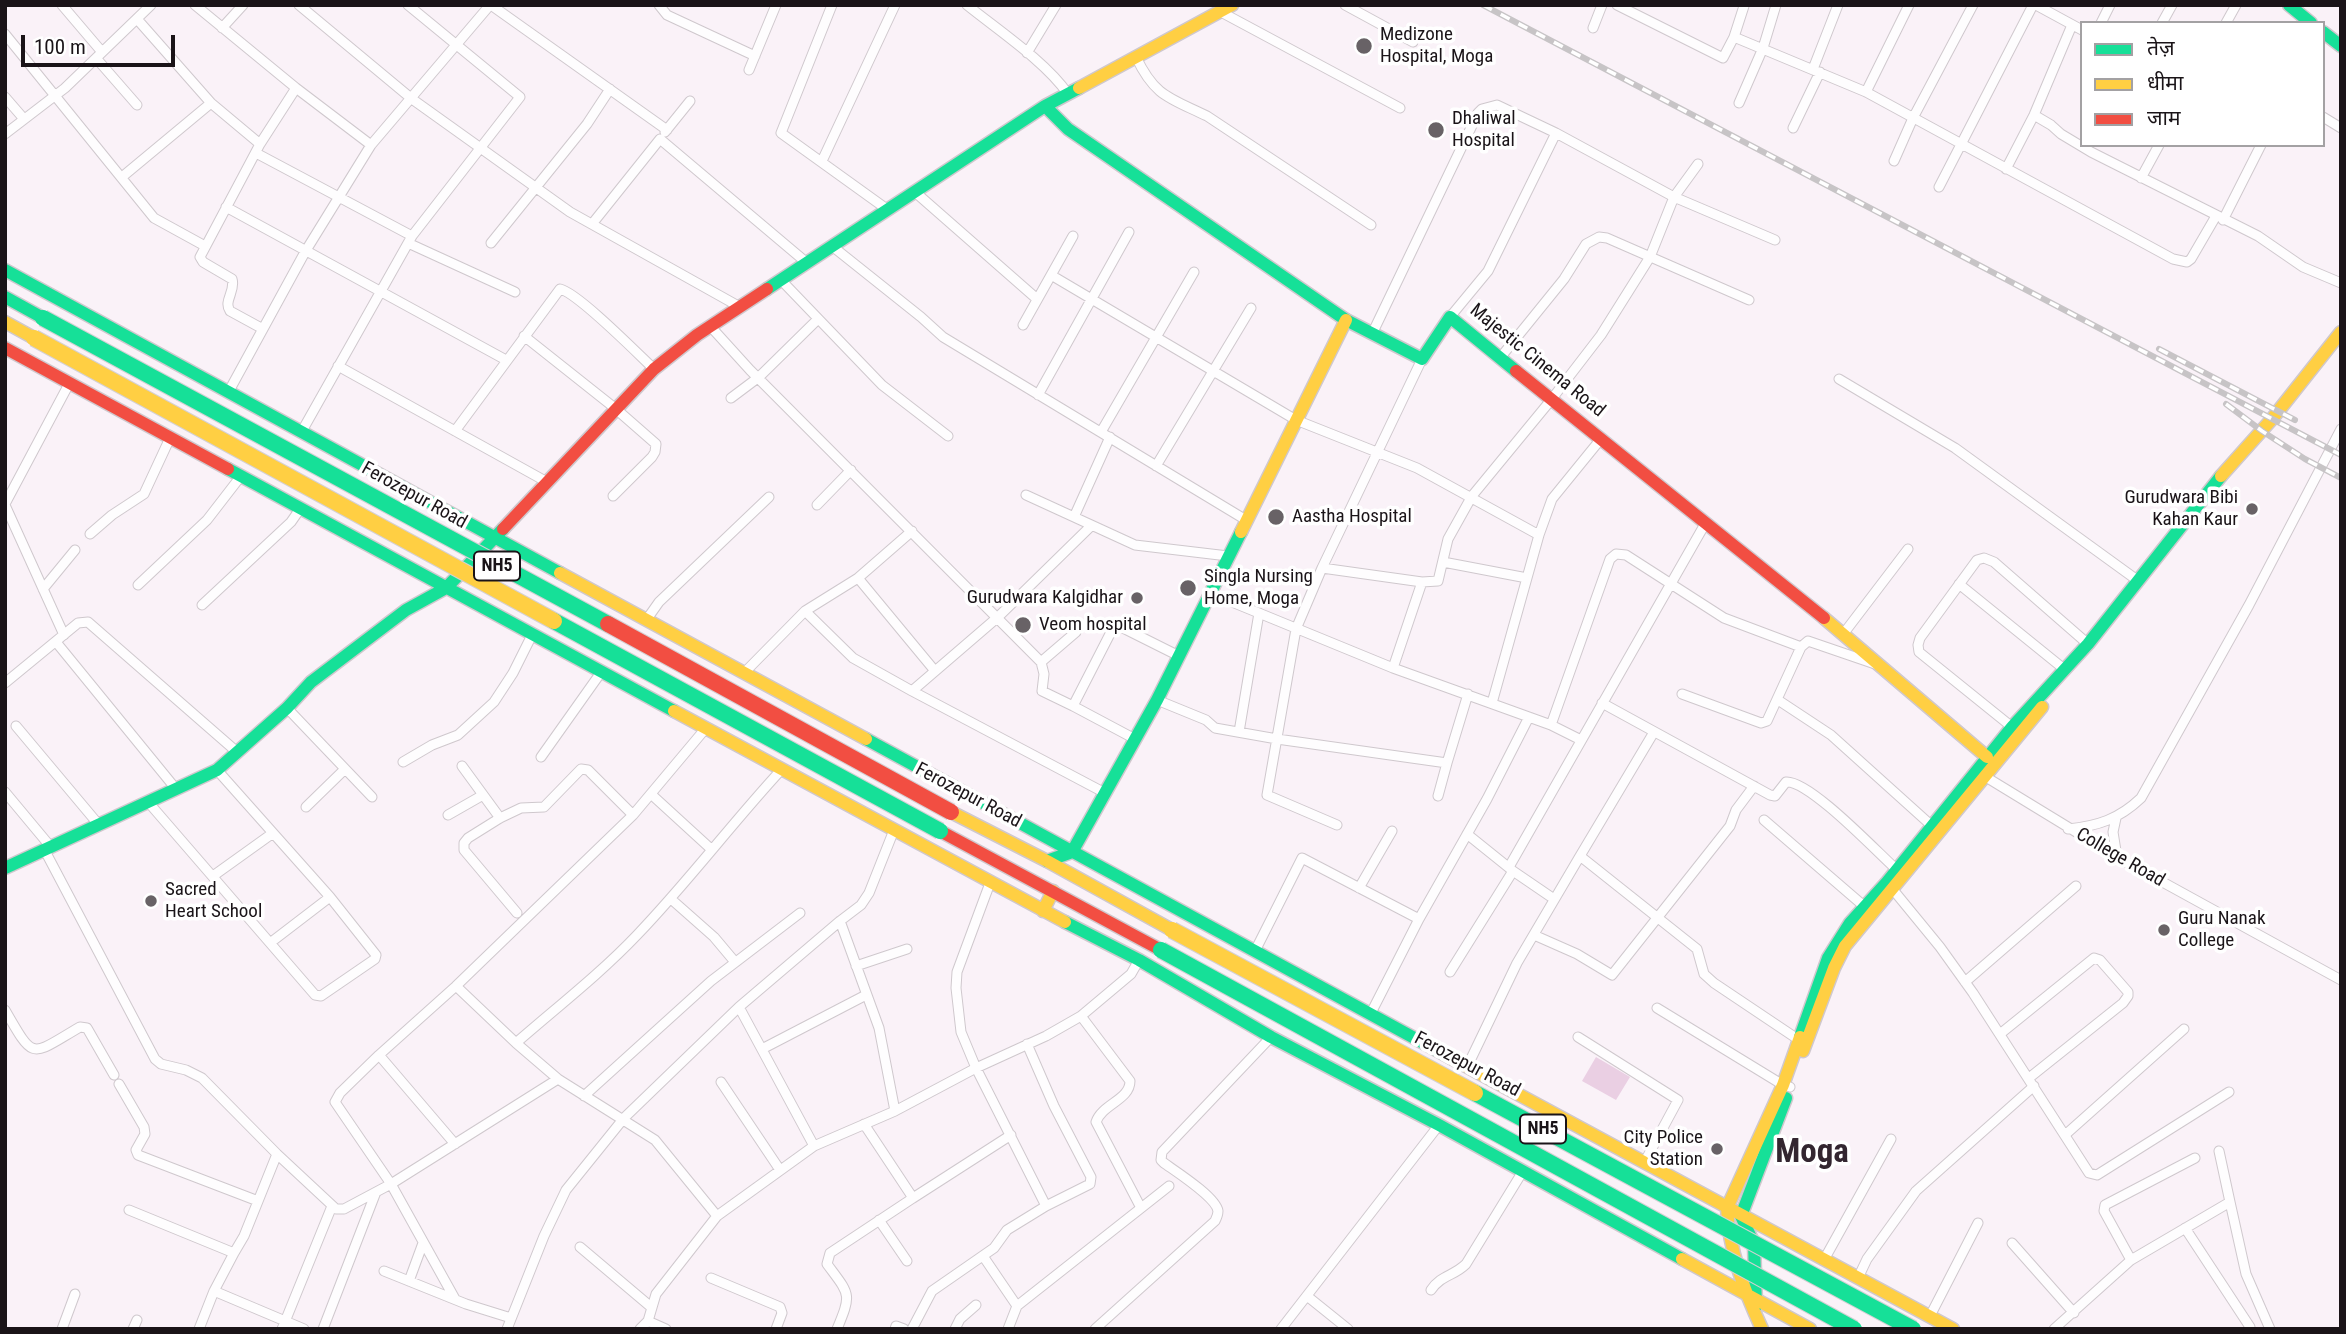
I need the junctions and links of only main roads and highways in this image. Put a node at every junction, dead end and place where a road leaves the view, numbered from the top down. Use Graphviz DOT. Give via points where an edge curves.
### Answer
graph roads {
  1 [pos="2289,5"];
  2 [pos="1227,8"];
  3 [pos="2309,21"];
  4 [pos="2325,34"];
  5 [pos="2341,46"];
  6 [pos="1045,106"];
  7 [pos="5,270"];
  8 [pos="5,298"];
  9 [pos="1346,320"];
  10 [pos="5,322"];
  11 [pos="2341,332"];
  12 [pos="2341,344"];
  13 [pos="5,348"];
  14 [pos="489,543"];
  15 [pos="446,588"];
  16 [pos="1987,757"];
  17 [pos="1980,773"];
  18 [pos="1072,852"];
  19 [pos="1047,861"];
  20 [pos="5,868"];
  21 [pos="1891,880"];
  22 [pos="1053,891"];
  23 [pos="1043,911"];
  24 [pos="1787,1086"];
  25 [pos="1734,1212"];
  26 [pos="1750,1295"];
  27 [pos="1759,1323"];
  28 [pos="1810,1329"];
  29 [pos="1854,1329"];
  30 [pos="1913,1329"];
  31 [pos="1953,1329"];
  1 -- 3 [label="main road"];
  2 -- 6 [label="main road"];
  4 -- 5 [label="main road"];
  6 -- 9 [label="main road" via="1068,129"];
  6 -- 14 [label="main road" via="710,327 654,369"];
  7 -- 14 [label="main road" via="302,431"];
  8 -- 19 [label="main road, Ferozepur Road / NH5, bridge"];
  9 -- 16 [label="main road, Majestic Cinema Road" via="1422,359 1451,317 1844,634"];
  9 -- 18 [label="main road" via="1157,700"];
  10 -- 22 [label="main road, NH5, bridge"];
  11 -- 16 [label="main road" via="2088,644"];
  12 -- 17 [label="main road"];
  13 -- 15 [label="main road"];
  14 -- 15 [label="main road"];
  14 -- 18 [label="main road" via="647,619"];
  15 -- 20 [label="main road" via="406,610 311,681 217,770"];
  15 -- 23 [label="main road"];
  16 -- 17 [label="main road"];
  17 -- 21 [label="main road"];
  17 -- 21 [label="main road"];
  18 -- 19 [label="main road"];
  18 -- 25 [label="main road"];
  19 -- 30 [label="main road, Ferozepur Road / NH5, bridge"];
  21 -- 24 [label="main road" via="1845,946"];
  21 -- 24 [label="main road" via="1850,923 1828,958"];
  22 -- 23 [label="main road"];
  22 -- 29 [label="main road, NH5, bridge"];
  23 -- 26 [label="main road"];
  24 -- 25 [label="main road"];
  25 -- 26 [label="main road" via="1728,1226"];
  25 -- 31 [label="main road"];
  26 -- 27 [label="main road"];
  26 -- 28 [label="main road"];
}
